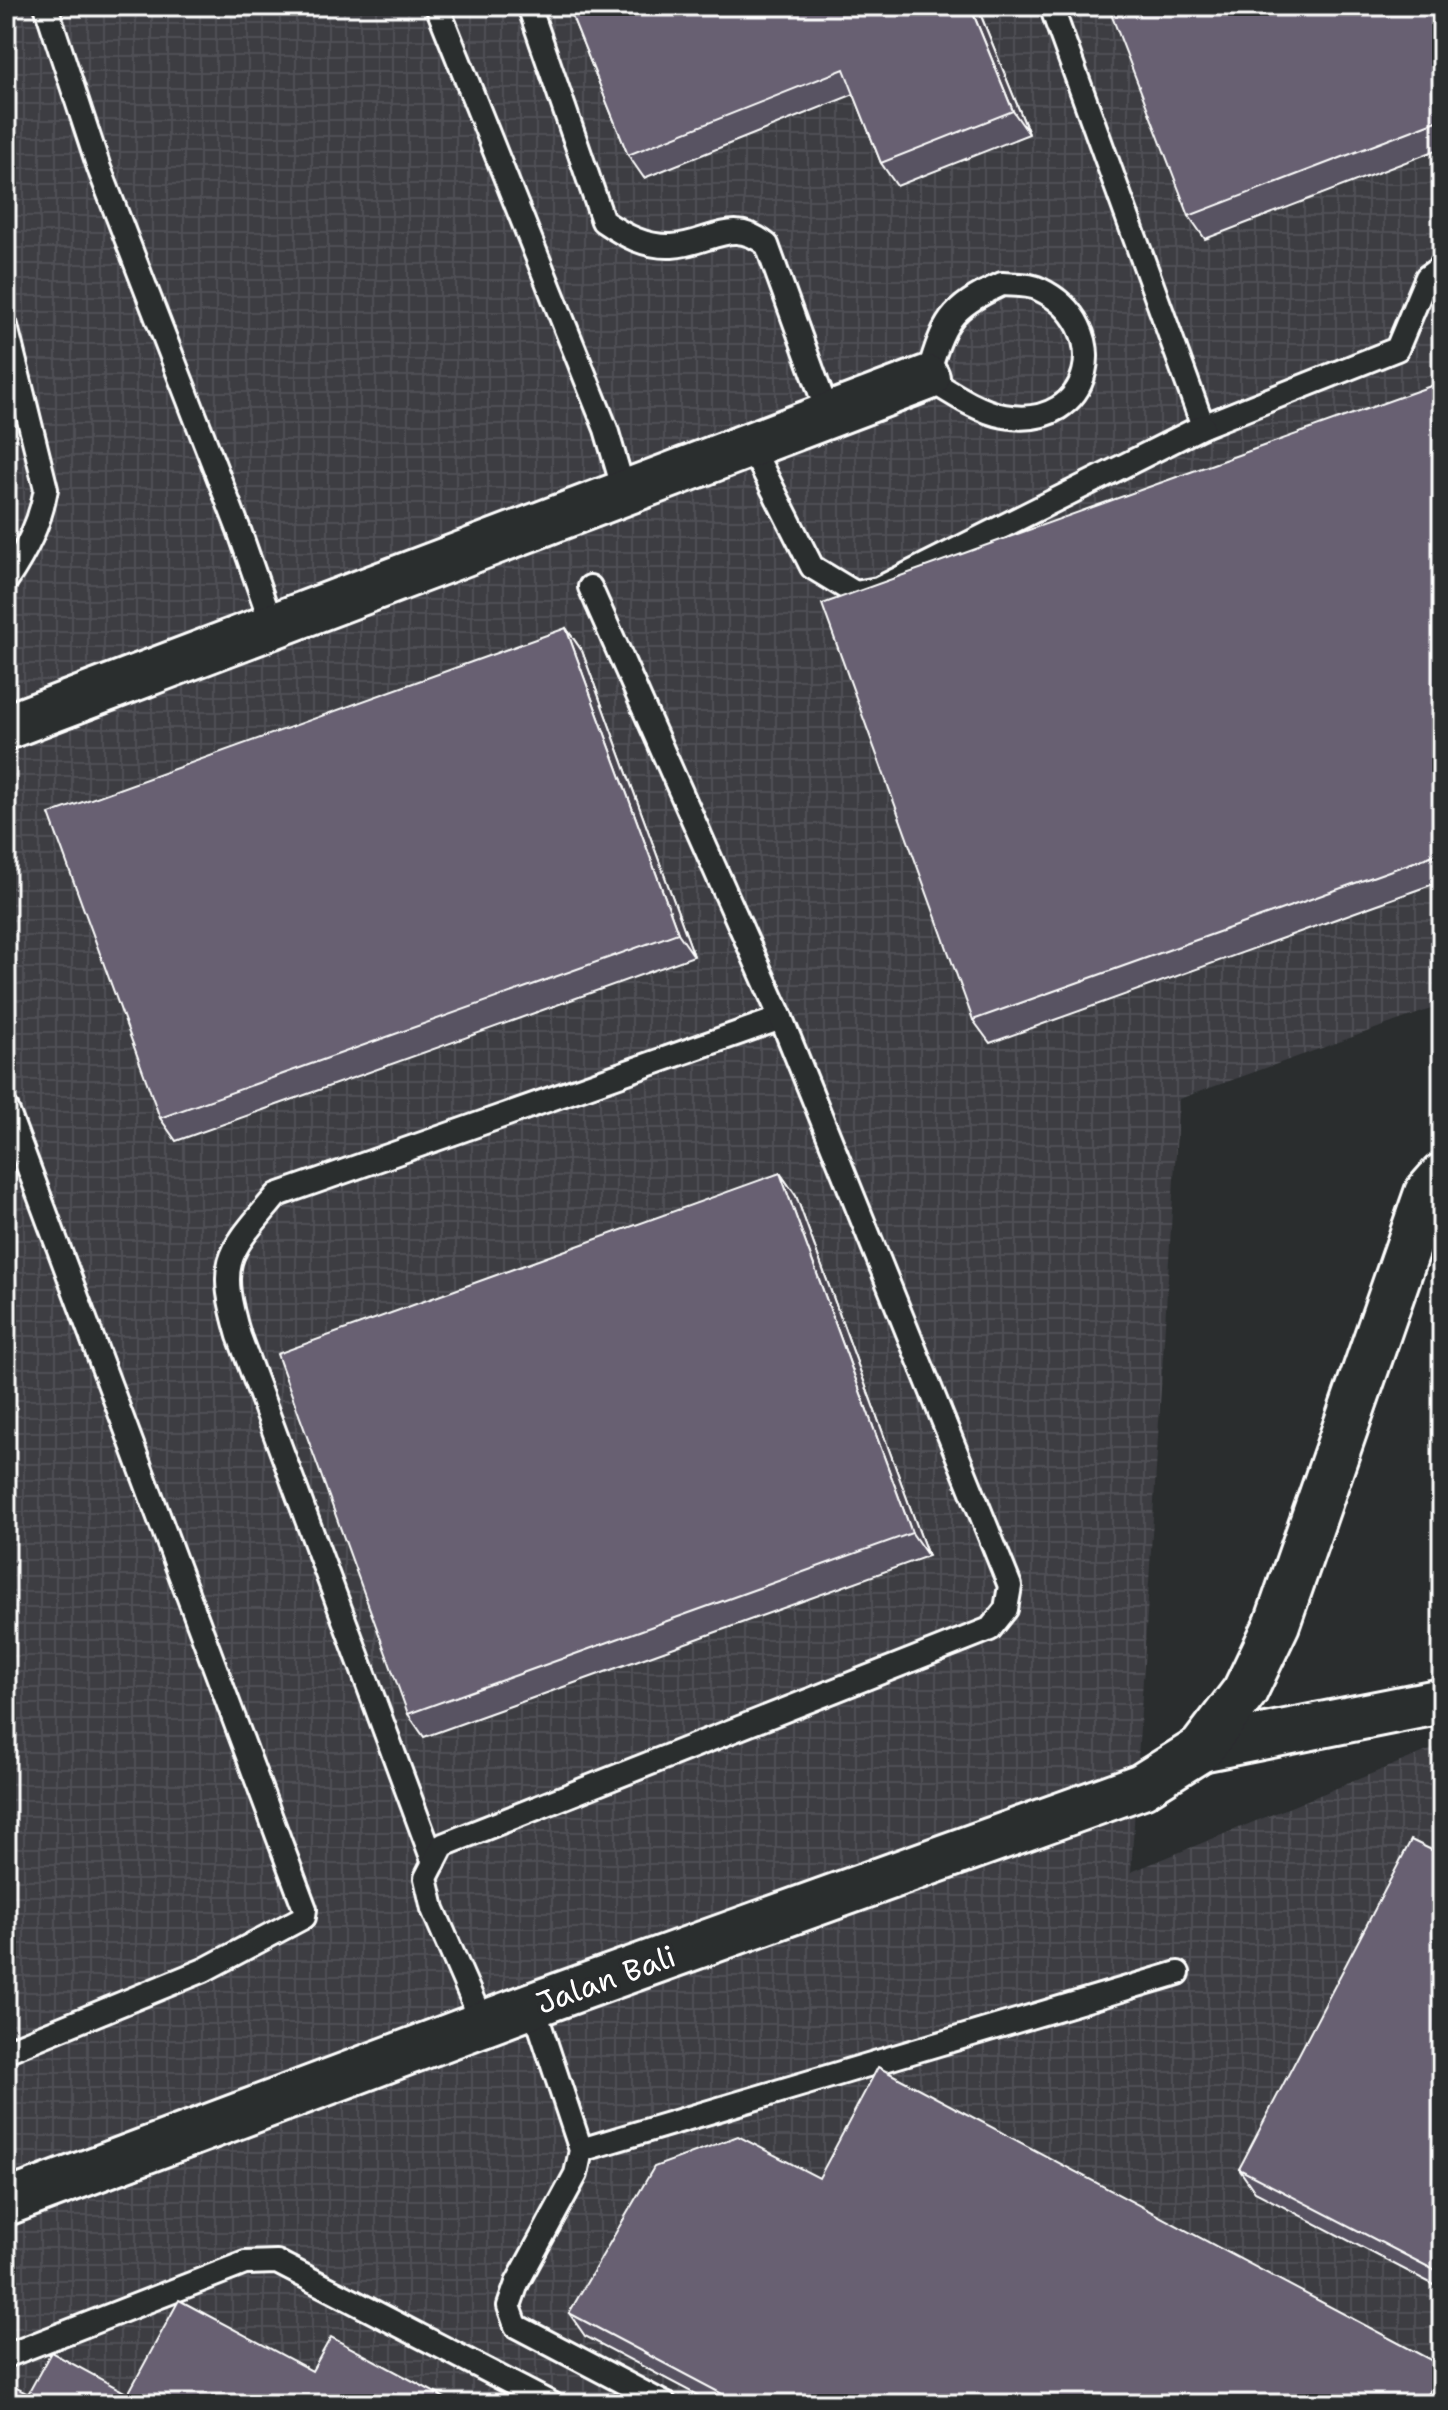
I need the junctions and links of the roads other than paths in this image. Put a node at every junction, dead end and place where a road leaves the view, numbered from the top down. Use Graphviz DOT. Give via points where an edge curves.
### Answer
graph roads {
  1 [pos="46,6"];
  2 [pos="437,6"];
  3 [pos="529,6"];
  4 [pos="1051,6"];
  5 [pos="1442,266"];
  6 [pos="6,326"];
  7 [pos="927,378"];
  8 [pos="828,414"];
  9 [pos="1203,426"];
  10 [pos="750,444"];
  11 [pos="624,491"];
  12 [pos="6,581"];
  13 [pos="590,587"];
  14 [pos="272,625"];
  15 [pos="6,727"];
  16 [pos="781,1018"];
  17 [pos="6,1107"];
  18 [pos="1442,1176"];
  19 [pos="1442,1701"];
  20 [pos="1201,1749"];
  21 [pos="434,1863"];
  22 [pos="1178,1973"];
  23 [pos="533,2005"];
  24 [pos="483,2024"];
  25 [pos="6,2051"];
  26 [pos="581,2150"];
  27 [pos="6,2203"];
  28 [pos="6,2356"];
  29 [pos="552,2404"];
  30 [pos="665,2404"];
  1 -- 14 [label="lane" via="99,168"];
  2 -- 11 [label="lane" via="606,429"];
  3 -- 8 [label="lane" via="603,221 633,241 673,246 735,230 754,234 767,245"];
  4 -- 9 [label="lane"];
  5 -- 9 [label="lane" via="1427,277 1397,349"];
  6 -- 12 [label="lane" via="46,489 42,514"];
  7 -- 7 [label="lane" via="949,320 966,301 1002,284 1037,288 1059,302 1087,343 1078,392 1058,410 1033,416 1004,416"];
  7 -- 8 [label="street"];
  8 -- 10 [label="street"];
  9 -- 10 [label="lane" via="878,589 855,593 812,567"];
  10 -- 11 [label="street"];
  11 -- 14 [label="street"];
  13 -- 16 [label="lane"];
  14 -- 15 [label="street"];
  16 -- 21 [label="lane" via="277,1195 242,1236 228,1263 226,1290 239,1336"];
  16 -- 21 [label="lane" via="1010,1586 1006,1609 990,1629 443,1845"];
  17 -- 25 [label="lane" via="305,1909 304,1917 204,1970"];
  18 -- 20 [label="street" via="1427,1193 1277,1624 1245,1691"];
  19 -- 20 [label="street"];
  20 -- 23 [label="street, Jalan Bali" via="1142,1786"];
  21 -- 24 [label="lane" via="426,1878 433,1909"];
  22 -- 26 [label="lane"];
  23 -- 24 [label="street, Jalan Bali"];
  23 -- 26 [label="lane"];
  24 -- 27 [label="street, Jalan Bali"];
  26 -- 30 [label="lane" via="576,2174 509,2306 516,2326"];
  28 -- 29 [label="lane" via="264,2260 277,2262"];
}
